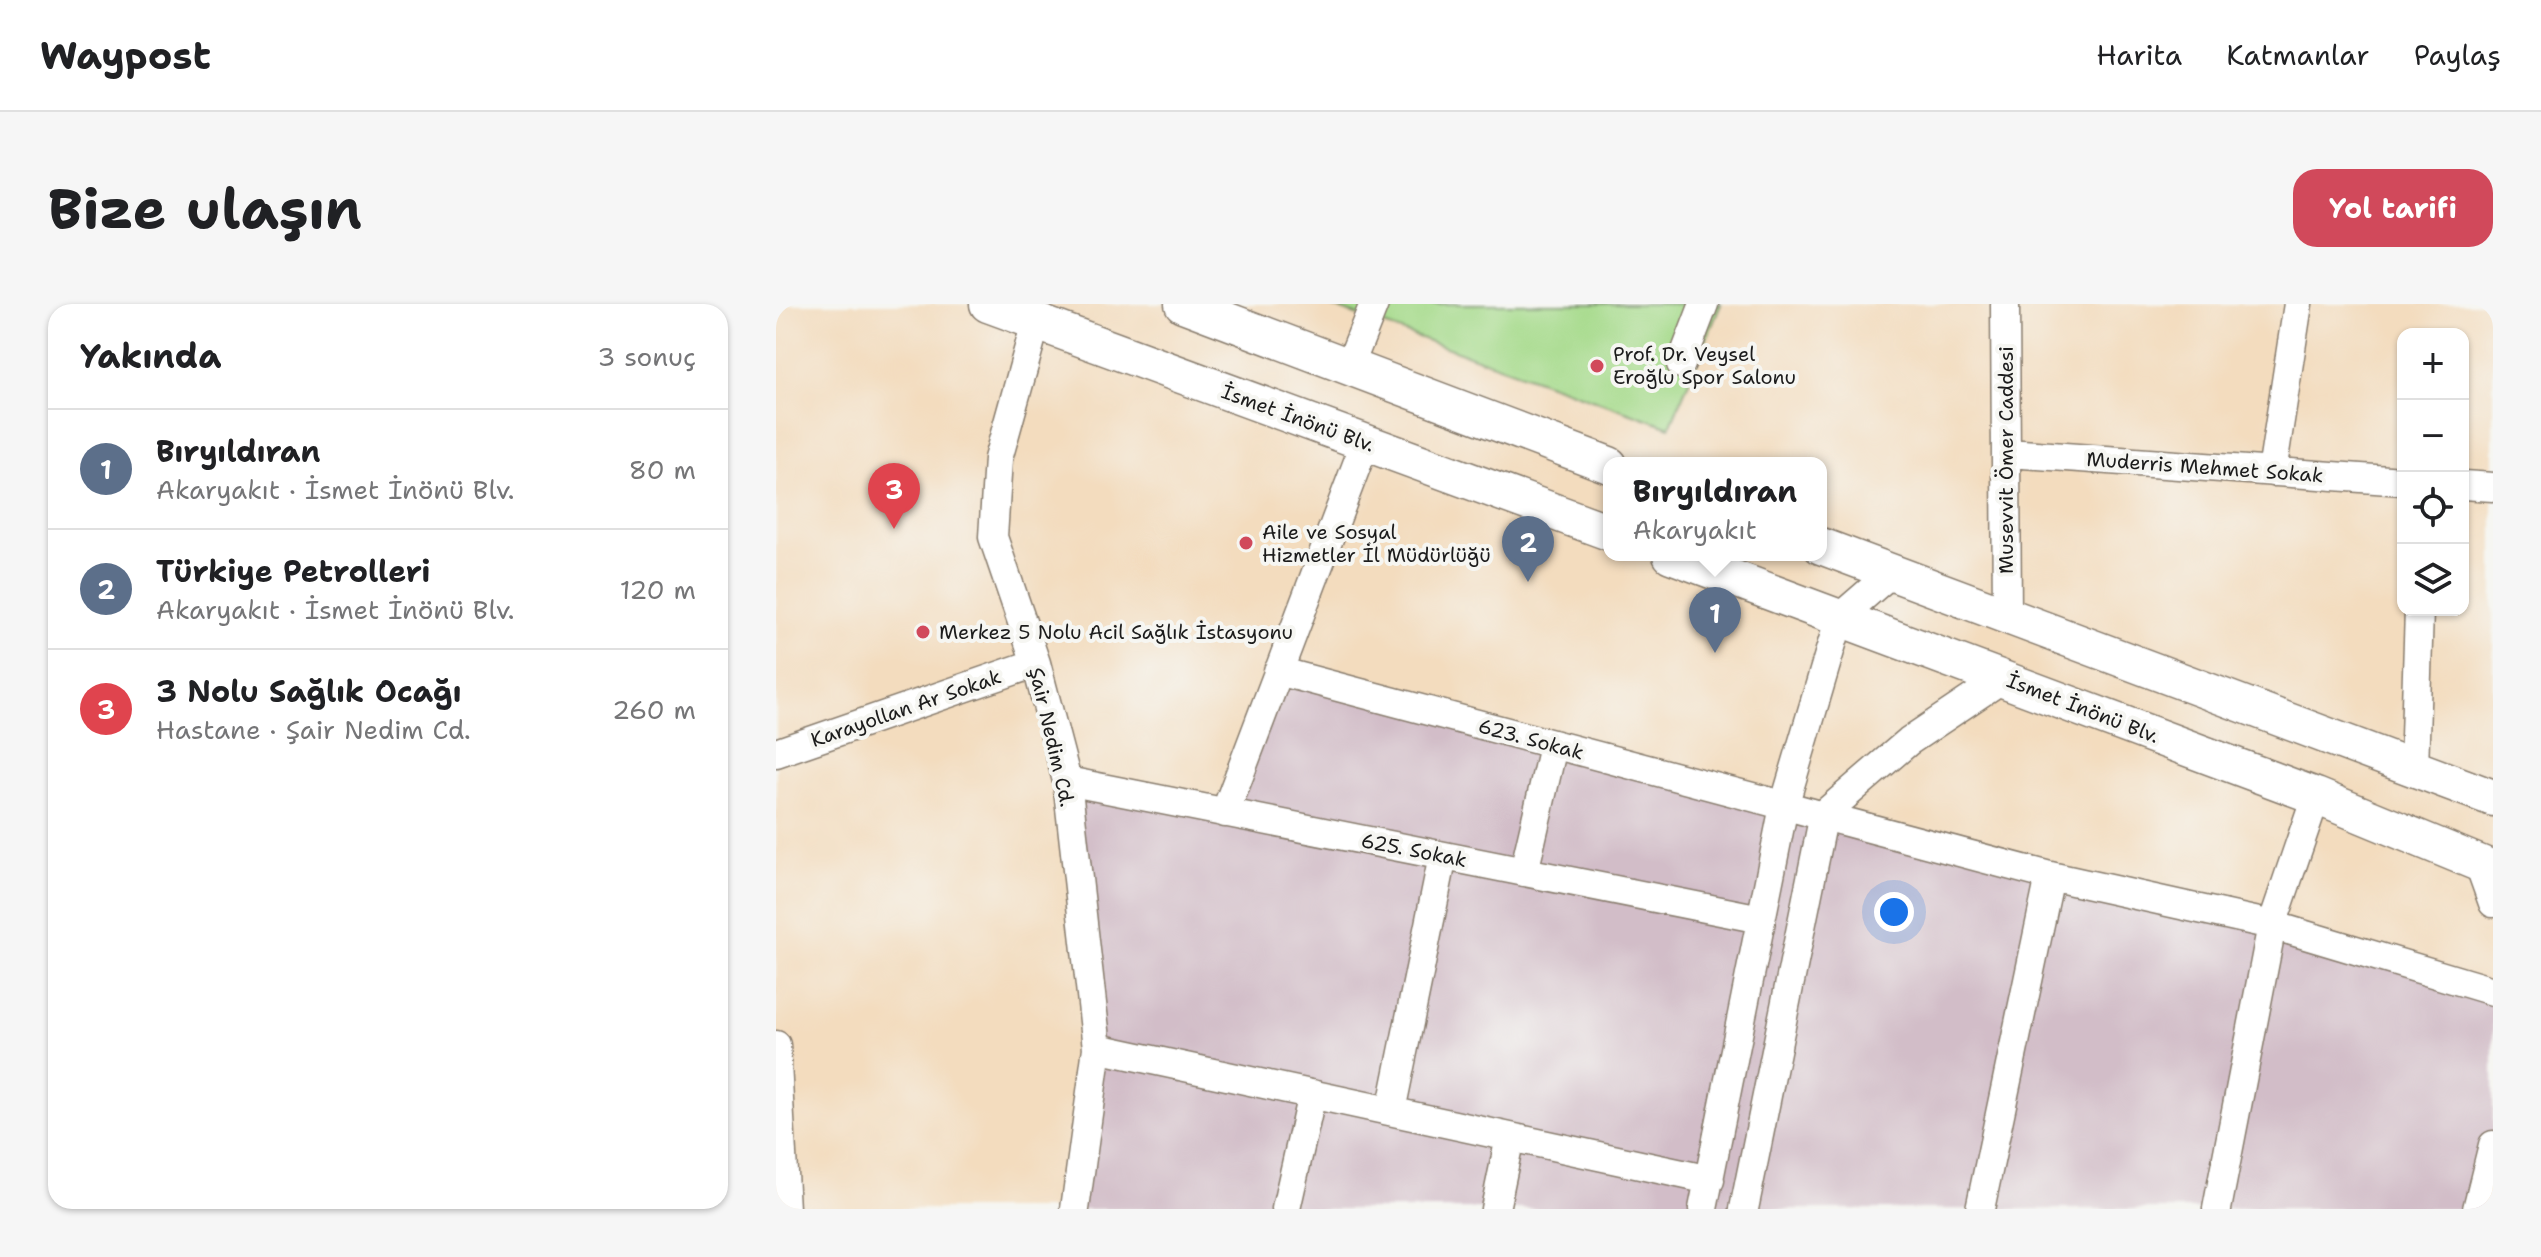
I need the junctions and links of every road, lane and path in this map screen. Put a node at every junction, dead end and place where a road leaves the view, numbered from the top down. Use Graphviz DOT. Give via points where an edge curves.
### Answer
graph roads {
  1 [pos="988,304"];
  2 [pos="1183,304"];
  3 [pos="1374,304"];
  4 [pos="1704,304"];
  5 [pos="2005,304"];
  6 [pos="2298,304"];
  7 [pos="1036,322"];
  8 [pos="1681,364"];
  9 [pos="1349,367"];
  10 [pos="1365,443"];
  11 [pos="2008,453"];
  12 [pos="1603,463"];
  13 [pos="2272,472"];
  14 [pos="2397,481"];
  15 [pos="2469,485"];
  16 [pos="2493,487"];
  17 [pos="1603,530"];
  18 [pos="1827,548"];
  19 [pos="1687,561"];
  20 [pos="1892,572"];
  21 [pos="2007,616"];
  22 [pos="2419,616"];
  23 [pos="1840,617"];
  24 [pos="1036,663"];
  25 [pos="1278,671"];
  26 [pos="2003,678"];
  27 [pos="1553,746"];
  28 [pos="776,753"];
  29 [pos="2414,769"];
  30 [pos="1067,781"];
  31 [pos="2316,796"];
  32 [pos="2493,798"];
  33 [pos="1784,806"];
  34 [pos="1225,813"];
  35 [pos="1824,814"];
  36 [pos="1443,856"];
  37 [pos="2486,866"];
  38 [pos="1524,872"];
  39 [pos="2050,876"];
  40 [pos="2493,903"];
  41 [pos="1761,919"];
  42 [pos="2272,925"];
  43 [pos="2493,991"];
  44 [pos="776,1045"];
  45 [pos="1097,1048"];
  46 [pos="1312,1094"];
  47 [pos="1391,1111"];
  48 [pos="1510,1137"];
  49 [pos="2493,1145"];
  50 [pos="1710,1180"];
  51 [pos="785,1209"];
  52 [pos="1075,1209"];
  53 [pos="1286,1209"];
  54 [pos="1495,1209"];
  55 [pos="1703,1209"];
  56 [pos="1744,1209"];
  57 [pos="1980,1209"];
  58 [pos="2217,1209"];
  59 [pos="2477,1209"];
  1 -- 7 [label="main road, İsmet İnönü Blv."];
  2 -- 9 [label="main road"];
  3 -- 9 [label="street"];
  4 -- 8 [label="street"];
  5 -- 11 [label="street, Musevvit Ömer Caddesi"];
  6 -- 13 [label="street"];
  7 -- 10 [label="main road, İsmet İnönü Blv."];
  7 -- 24 [label="street, Şair Nedim Cd." via="998,459 993,537"];
  9 -- 12 [label="main road"];
  10 -- 17 [label="main road, İsmet İnönü Blv."];
  10 -- 25 [label="street"];
  11 -- 13 [label="street, Muderris Mehmet Sokak"];
  11 -- 21 [label="street, Musevvit Ömer Caddesi"];
  13 -- 14 [label="street, Muderris Mehmet Sokak"];
  15 -- 16 [label="street"];
  18 -- 20 [label="main road"];
  19 -- 23 [label="main road, İsmet İnönü Blv."];
  20 -- 21 [label="main road"];
  20 -- 23 [label="street"];
  21 -- 29 [label="main road"];
  22 -- 29 [label="street"];
  23 -- 26 [label="main road, İsmet İnönü Blv."];
  23 -- 33 [label="street"];
  24 -- 28 [label="street, Karayollan Ar Sokak"];
  24 -- 30 [label="street, Şair Nedim Cd."];
  25 -- 27 [label="street, 623. Sokak"];
  25 -- 34 [label="street"];
  26 -- 31 [label="main road, İsmet İnönü Blv."];
  26 -- 35 [label="street" via="1909,741"];
  27 -- 33 [label="street, 623. Sokak"];
  27 -- 38 [label="street"];
  29 -- 32 [label="main road"];
  30 -- 34 [label="street, 625. Sokak"];
  30 -- 45 [label="street, Şair Nedim Cd."];
  31 -- 37 [label="main road, İsmet İnönü Blv."];
  31 -- 42 [label="street"];
  33 -- 35 [label="street, 623. Sokak"];
  33 -- 41 [label="street"];
  34 -- 36 [label="street, 625. Sokak"];
  35 -- 39 [label="street, 623. Sokak"];
  35 -- 56 [label="street"];
  36 -- 38 [label="street, 625. Sokak"];
  36 -- 47 [label="street"];
  37 -- 40 [label="street"];
  38 -- 41 [label="street, 625. Sokak"];
  39 -- 42 [label="street, 623. Sokak"];
  39 -- 57 [label="street"];
  41 -- 50 [label="street"];
  42 -- 43 [label="street, 623. Sokak"];
  42 -- 58 [label="street"];
  44 -- 51 [label="street"];
  45 -- 46 [label="street"];
  45 -- 52 [label="street, Şair Nedim Cd."];
  46 -- 47 [label="street"];
  46 -- 53 [label="street"];
  47 -- 48 [label="street"];
  48 -- 50 [label="street"];
  48 -- 54 [label="street"];
  49 -- 59 [label="street"];
  50 -- 55 [label="street"];
}
